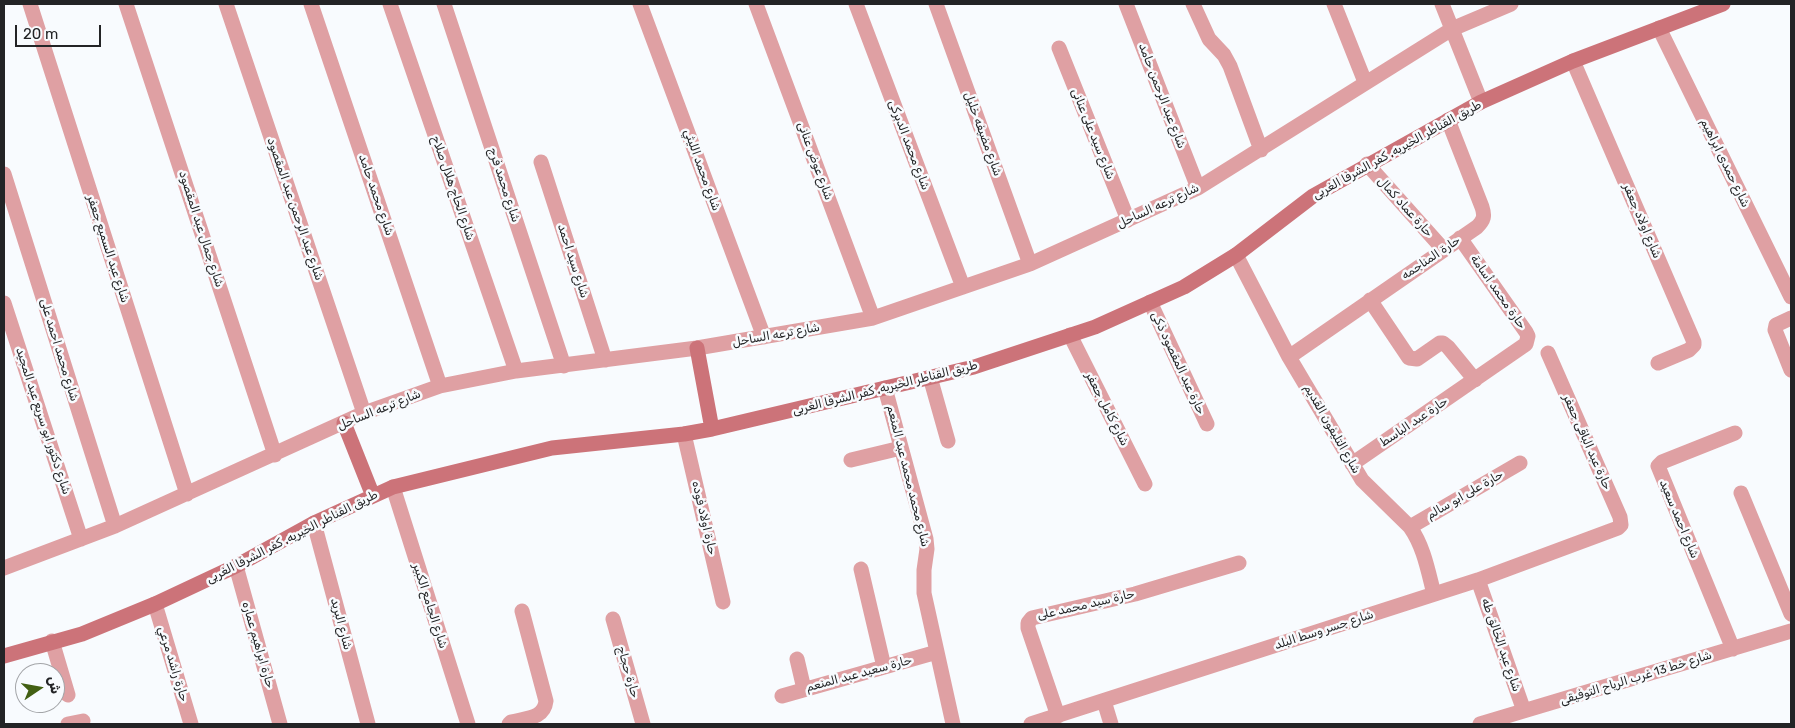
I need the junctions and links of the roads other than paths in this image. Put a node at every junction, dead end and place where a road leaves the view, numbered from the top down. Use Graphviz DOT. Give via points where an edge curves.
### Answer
graph roads {
  1 [pos="30,4"];
  2 [pos="126,4"];
  3 [pos="226,4"];
  4 [pos="311,4"];
  5 [pos="390,4"];
  6 [pos="444,4"];
  7 [pos="640,4"];
  8 [pos="756,4"];
  9 [pos="856,4"];
  10 [pos="936,4"];
  11 [pos="1126,4"];
  12 [pos="1193,4"];
  13 [pos="1334,4"];
  14 [pos="1442,4"];
  15 [pos="1511,4"];
  16 [pos="1723,4"];
  17 [pos="1659,28"];
  18 [pos="1452,29"];
  19 [pos="1059,48"];
  20 [pos="1574,60"];
  21 [pos="1365,82"];
  22 [pos="1481,102"];
  23 [pos="1448,120"];
  24 [pos="1261,150"];
  25 [pos="541,162"];
  26 [pos="1367,164"];
  27 [pos="4,174"];
  28 [pos="1198,188"];
  29 [pos="1128,220"];
  30 [pos="1460,238"];
  31 [pos="1443,250"];
  32 [pos="1236,255"];
  33 [pos="1030,264"];
  34 [pos="963,287"];
  35 [pos="1791,297"];
  36 [pos="1370,300"];
  37 [pos="1150,302"];
  38 [pos="4,303"];
  39 [pos="873,318"];
  40 [pos="1791,318"];
  41 [pos="1070,335"];
  42 [pos="764,337"];
  43 [pos="1523,347"];
  44 [pos="697,348"];
  45 [pos="1548,353"];
  46 [pos="1289,357"];
  47 [pos="605,360"];
  48 [pos="1658,363"];
  49 [pos="564,366"];
  50 [pos="1791,370"];
  51 [pos="516,372"];
  52 [pos="930,377"];
  53 [pos="1475,380"];
  54 [pos="440,386"];
  55 [pos="885,388"];
  56 [pos="364,414"];
  57 [pos="344,423"];
  58 [pos="1206,424"];
  59 [pos="712,429"];
  60 [pos="1735,433"];
  61 [pos="684,434"];
  62 [pos="948,441"];
  63 [pos="901,448"];
  64 [pos="276,455"];
  65 [pos="851,460"];
  66 [pos="1520,462"];
  67 [pos="1352,464"];
  68 [pos="1145,484"];
  69 [pos="393,487"];
  70 [pos="1740,493"];
  71 [pos="187,494"];
  72 [pos="373,496"];
  73 [pos="314,523"];
  74 [pos="115,526"];
  75 [pos="1410,527"];
  76 [pos="1615,530"];
  77 [pos="81,539"];
  78 [pos="1240,563"];
  79 [pos="236,566"];
  80 [pos="4,568"];
  81 [pos="861,569"];
  82 [pos="1478,580"];
  83 [pos="1434,594"];
  84 [pos="724,602"];
  85 [pos="155,604"];
  86 [pos="522,611"];
  87 [pos="1791,614"];
  88 [pos="613,619"];
  89 [pos="1791,631"];
  90 [pos="52,641"];
  91 [pos="1733,648"];
  92 [pos="937,652"];
  93 [pos="4,656"];
  94 [pos="796,659"];
  95 [pos="884,667"];
  96 [pos="804,689"];
  97 [pos="68,695"];
  98 [pos="782,696"];
  99 [pos="1104,701"];
  100 [pos="1524,711"];
  101 [pos="1058,716"];
  102 [pos="83,721"];
  103 [pos="68,724"];
  104 [pos="191,724"];
  105 [pos="280,724"];
  106 [pos="368,724"];
  107 [pos="468,724"];
  108 [pos="509,724"];
  109 [pos="643,724"];
  110 [pos="953,724"];
  111 [pos="1031,724"];
  112 [pos="1111,724"];
  113 [pos="1480,724"];
  1 -- 71 [label="street, شارع عبد السميع جعفر"];
  2 -- 64 [label="street, شارع جمال عبد المقصود"];
  3 -- 56 [label="street, شارع عبد الرحمن عبد المقصود"];
  4 -- 54 [label="street, شارع محمد حامد"];
  5 -- 51 [label="street, شارع الحاج هلال صلاح"];
  6 -- 49 [label="street, شارع محمد فرج"];
  7 -- 42 [label="street, شارع محمد الليثي"];
  8 -- 39 [label="street, شارع عوض عنانى"];
  9 -- 34 [label="street, شارع محمد الدبركى"];
  10 -- 33 [label="street, شارع مضيفه خليل"];
  11 -- 28 [label="street, شارع عبد الرحمن حامد"];
  12 -- 24 [label="street" via="1209,39 1230,66"];
  13 -- 21 [label="street"];
  14 -- 18 [label="street"];
  15 -- 18 [label="street, شارع ترعه الساحل"];
  16 -- 17 [label="street, طريق القناطر الخيريه, كفر الشرفا الغربى"];
  17 -- 20 [label="street, طريق القناطر الخيريه, كفر الشرفا الغربى"];
  17 -- 35 [label="street, شارع حمدى ابراهيم"];
  18 -- 21 [label="street, شارع ترعه الساحل"];
  18 -- 22 [label="street"];
  19 -- 29 [label="street, شارع سيد على عنانى"];
  20 -- 22 [label="street, طريق القناطر الخيريه, كفر الشرفا الغربى"];
  20 -- 48 [label="street, شارع اولاد جعفر" via="1694,342 1689,350"];
  21 -- 24 [label="street, شارع ترعه الساحل"];
  22 -- 23 [label="street, طريق القناطر الخيريه, كفر الشرفا الغربى"];
  23 -- 26 [label="street, طريق القناطر الخيريه, كفر الشرفا الغربى"];
  23 -- 30 [label="street, حارة المناجمه" via="1484,214 1477,227"];
  24 -- 28 [label="street, شارع ترعه الساحل"];
  25 -- 47 [label="street, شارع سيد احمد"];
  26 -- 31 [label="street, حارة عماد كمال"];
  26 -- 32 [label="street, طريق القناطر الخيريه, كفر الشرفا الغربى" via="1313,196"];
  27 -- 74 [label="street, شارع محمد احمد على"];
  28 -- 29 [label="street, شارع ترعه الساحل"];
  29 -- 33 [label="street, شارع ترعه الساحل"];
  30 -- 31 [label="street, حارة المناجمه"];
  30 -- 43 [label="street, حارة محمد أسامة" via="1526,332 1528,341"];
  31 -- 36 [label="street, حارة المناجمه"];
  32 -- 37 [label="street, طريق القناطر الخيريه, كفر الشرفا الغربى" via="1184,287"];
  32 -- 46 [label="street, شارع التليفون القديم"];
  33 -- 34 [label="street, شارع ترعه الساحل"];
  34 -- 39 [label="street, شارع ترعه الساحل"];
  36 -- 46 [label="street, حارة المناجمه"];
  36 -- 53 [label="street" via="1409,358 1416,359 1443,343"];
  37 -- 41 [label="street, طريق القناطر الخيريه, كفر الشرفا الغربى" via="1096,327"];
  37 -- 58 [label="street, حارة عبد المقصود ذكى"];
  38 -- 77 [label="street, شارع دكتور ابو سريع عبد المجيد"];
  39 -- 42 [label="street, شارع ترعه الساحل"];
  40 -- 50 [label="street" via="1776,325 1775,330"];
  41 -- 52 [label="street, طريق القناطر الخيريه, كفر الشرفا الغربى"];
  41 -- 68 [label="street, شارع كامل جعفر"];
  42 -- 44 [label="street, شارع ترعه الساحل"];
  43 -- 53 [label="street, حارة عبد الباسط"];
  44 -- 47 [label="street, شارع ترعه الساحل"];
  44 -- 59 [label="street"];
  45 -- 76 [label="street, حارة عبد الباقى جعفر" via="1620,517 1621,525"];
  46 -- 67 [label="street, شارع التليفون القديم"];
  47 -- 49 [label="street, شارع ترعه الساحل"];
  49 -- 51 [label="street, شارع ترعه الساحل"];
  51 -- 54 [label="street, شارع ترعه الساحل"];
  52 -- 55 [label="street, طريق القناطر الخيريه, كفر الشرفا الغربى"];
  52 -- 62 [label="street"];
  53 -- 67 [label="street, حارة عبد الباسط"];
  54 -- 56 [label="street, شارع ترعه الساحل"];
  55 -- 59 [label="street, طريق القناطر الخيريه, كفر الشرفا الغربى"];
  55 -- 63 [label="street, شارع محمد محمد عبد المنعم"];
  56 -- 57 [label="street, شارع ترعه الساحل"];
  57 -- 64 [label="street, شارع ترعه الساحل"];
  57 -- 72 [label="street"];
  59 -- 61 [label="street, طريق القناطر الخيريه, كفر الشرفا الغربى"];
  60 -- 91 [label="street, شارع احمد سعيد" via="1658,466"];
  61 -- 69 [label="street, طريق القناطر الخيريه, كفر الشرفا الغربى" via="552,448"];
  61 -- 84 [label="street, حارة اولاد فوده"];
  63 -- 65 [label="street"];
  63 -- 92 [label="street, شارع محمد محمد عبد المنعم" via="926,539 924,593"];
  64 -- 71 [label="street, شارع ترعه الساحل"];
  66 -- 75 [label="street, حارة على ابو سالم"];
  67 -- 75 [label="street, شارع التليفون القديم" via="1362,480"];
  69 -- 72 [label="street, طريق القناطر الخيريه, كفر الشرفا الغربى"];
  69 -- 107 [label="street, شارع الجامع الكبير"];
  70 -- 87 [label="street"];
  71 -- 74 [label="street, شارع ترعه الساحل"];
  72 -- 73 [label="street, طريق القناطر الخيريه, كفر الشرفا الغربى"];
  73 -- 79 [label="street, طريق القناطر الخيريه, كفر الشرفا الغربى"];
  73 -- 106 [label="street, شارع البريد"];
  74 -- 77 [label="street, شارع ترعه الساحل"];
  75 -- 83 [label="street, شارع التليفون القديم" via="1422,548"];
  76 -- 82 [label="street, شارع جسر وسط البلد"];
  77 -- 80 [label="street, شارع ترعه الساحل"];
  78 -- 101 [label="street, حارة سيد محمد على" via="1135,594 1032,618 1028,628"];
  79 -- 85 [label="street, طريق القناطر الخيريه, كفر الشرفا الغربى"];
  79 -- 105 [label="street, حارة ابراهيم عماره"];
  81 -- 95 [label="street"];
  82 -- 83 [label="street, شارع جسر وسط البلد"];
  82 -- 100 [label="street, شارع عبد الخالق طه"];
  83 -- 99 [label="street, شارع جسر وسط البلد"];
  85 -- 90 [label="street, طريق القناطر الخيريه, كفر الشرفا الغربى" via="82,634"];
  85 -- 104 [label="street, حارة راشد مرعي"];
  86 -- 108 [label="street" via="546,701 543,712 538,716"];
  88 -- 109 [label="street, حارة حجاج"];
  89 -- 91 [label="street, شارع خط 13 غرب الرياح التوفيقى"];
  90 -- 93 [label="street, طريق القناطر الخيريه, كفر الشرفا الغربى"];
  90 -- 97 [label="street"];
  91 -- 100 [label="street, شارع خط 13 غرب الرياح التوفيقى"];
  92 -- 95 [label="street, حارة سعيد عبد المنعم"];
  92 -- 110 [label="street, شارع محمد محمد عبد المنعم"];
  94 -- 96 [label="street"];
  95 -- 96 [label="street, حارة سعيد عبد المنعم"];
  96 -- 98 [label="street, حارة سعيد عبد المنعم"];
  99 -- 101 [label="street, شارع جسر وسط البلد"];
  99 -- 112 [label="street"];
  100 -- 113 [label="street, شارع خط 13 غرب الرياح التوفيقى"];
  101 -- 111 [label="street, شارع جسر وسط البلد"];
  102 -- 103 [label="street"];
}
